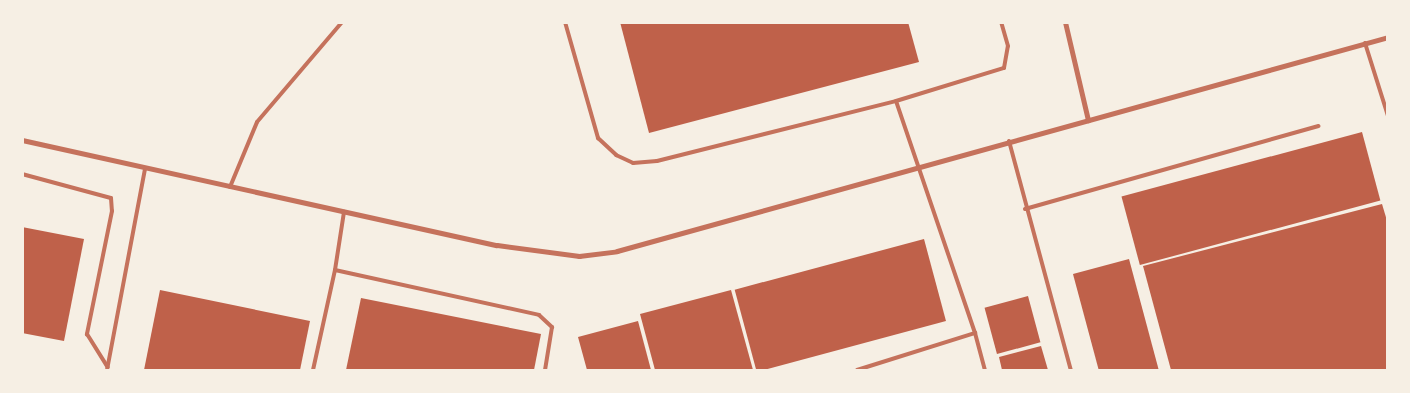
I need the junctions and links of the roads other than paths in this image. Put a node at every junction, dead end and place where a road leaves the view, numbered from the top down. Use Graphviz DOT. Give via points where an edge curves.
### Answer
graph roads {
  1 [pos="342,22"];
  2 [pos="565,22"];
  3 [pos="1001,22"];
  4 [pos="1065,22"];
  5 [pos="1388,37"];
  6 [pos="1365,44"];
  7 [pos="896,101"];
  8 [pos="1388,116"];
  9 [pos="1088,120"];
  10 [pos="1319,126"];
  11 [pos="22,140"];
  12 [pos="1009,141"];
  13 [pos="918,166"];
  14 [pos="145,169"];
  15 [pos="22,174"];
  16 [pos="230,187"];
  17 [pos="1025,209"];
  18 [pos="344,212"];
  19 [pos="335,270"];
  20 [pos="975,333"];
  21 [pos="107,369"];
  22 [pos="313,370"];
  23 [pos="544,370"];
  24 [pos="857,370"];
  25 [pos="985,370"];
  26 [pos="1071,370"];
  1 -- 16 [label="lane" via="257,122"];
  2 -- 7 [label="lane" via="598,138 616,155 633,162 657,161"];
  3 -- 7 [label="lane" via="1008,46 1004,68"];
  4 -- 9 [label="street"];
  5 -- 6 [label="street"];
  6 -- 8 [label="lane"];
  6 -- 9 [label="street"];
  7 -- 13 [label="lane"];
  9 -- 12 [label="street"];
  10 -- 17 [label="lane"];
  11 -- 14 [label="street"];
  12 -- 13 [label="street"];
  12 -- 17 [label="lane"];
  13 -- 18 [label="street" via="617,251 579,256 497,245"];
  13 -- 20 [label="lane" via="931,196"];
  14 -- 16 [label="street"];
  14 -- 21 [label="lane"];
  15 -- 21 [label="lane" via="111,198 112,211 88,322 88,334"];
  16 -- 18 [label="street"];
  17 -- 26 [label="lane"];
  18 -- 19 [label="lane"];
  19 -- 22 [label="lane"];
  19 -- 23 [label="lane" via="539,315 552,327"];
  20 -- 24 [label="lane"];
  20 -- 25 [label="lane"];
}
